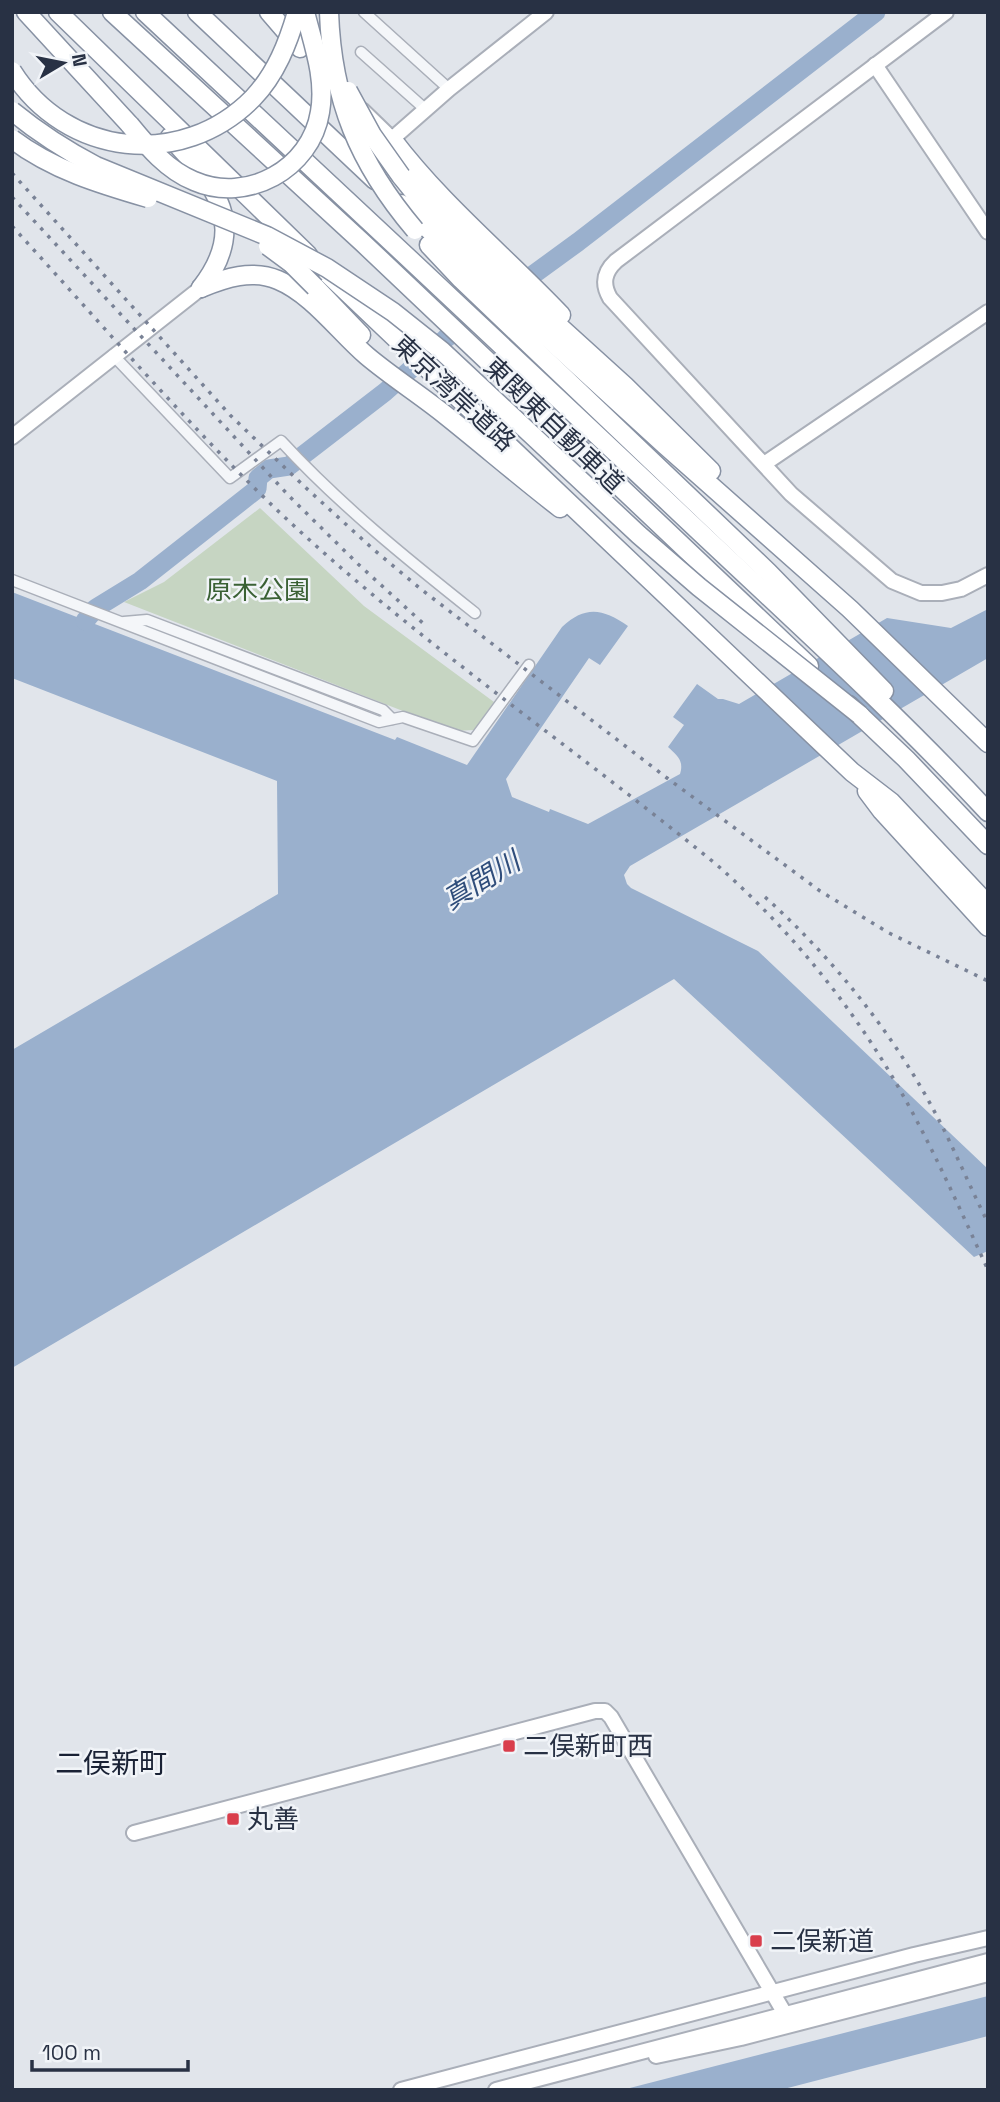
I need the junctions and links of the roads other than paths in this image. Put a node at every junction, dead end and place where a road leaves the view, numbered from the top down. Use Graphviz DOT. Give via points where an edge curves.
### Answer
graph roads {
  1 [pos="26,12"];
  2 [pos="58,12"];
  3 [pos="112,12"];
  4 [pos="145,12"];
  5 [pos="197,12"];
  6 [pos="261,12"];
  7 [pos="269,12"];
  8 [pos="297,12"];
  9 [pos="305,12"];
  10 [pos="319,12"];
  11 [pos="329,12"];
  12 [pos="364,12"];
  13 [pos="546,12"];
  14 [pos="946,12"];
  15 [pos="300,48"];
  16 [pos="361,52"];
  17 [pos="875,65"];
  18 [pos="12,71"];
  19 [pos="449,89"];
  20 [pos="425,109"];
  21 [pos="12,111"];
  22 [pos="12,139"];
  23 [pos="392,139"];
  24 [pos="988,232"];
  25 [pos="479,256"];
  26 [pos="201,288"];
  27 [pos="988,312"];
  28 [pos="368,350"];
  29 [pos="113,355"];
  30 [pos="12,437"];
  31 [pos="764,464"];
  32 [pos="635,566"];
  33 [pos="988,575"];
  34 [pos="12,580"];
  35 [pos="850,609"];
  36 [pos="475,613"];
  37 [pos="529,665"];
  38 [pos="860,715"];
  39 [pos="988,743"];
  40 [pos="950,772"];
  41 [pos="988,812"];
  42 [pos="898,819"];
  43 [pos="988,845"];
  44 [pos="988,903"];
  45 [pos="988,927"];
  46 [pos="134,1833"];
  47 [pos="988,1938"];
  48 [pos="988,1961"];
  49 [pos="884,1963"];
  50 [pos="988,1974"];
  51 [pos="891,1986"];
  52 [pos="773,1992"];
  53 [pos="785,2014"];
  54 [pos="609,2060"];
  55 [pos="401,2090"];
  56 [pos="496,2090"];
  1 -- 9 [label="highway, bridge" via="169,167 207,186 235,188 267,181 292,165 317,125 321,79"];
  2 -- 26 [label="highway" via="215,190 224,235 216,264"];
  2 -- 32 [label="highway, 東京湾岸道路"];
  3 -- 38 [label="highway, 東関東自動車道, bridge" via="363,243"];
  4 -- 40 [label="highway, 東関東自動車道, bridge"];
  5 -- 25 [label="highway"];
  6 -- 15 [label="street"];
  7 -- 15 [label="highway"];
  8 -- 18 [label="highway, bridge" via="279,60 255,96 218,125 170,142 123,144 76,130 32,97"];
  10 -- 25 [label="highway, bridge" via="339,71 377,144 418,197"];
  11 -- 40 [label="highway, bridge" via="344,111 370,168 403,215 461,279 808,611 879,685"];
  12 -- 19 [label="street"];
  13 -- 19 [label="street"];
  14 -- 17 [label="street"];
  15 -- 23 [label="street"];
  16 -- 20 [label="street"];
  17 -- 24 [label="street"];
  17 -- 31 [label="street" via="616,261 605,279 610,298"];
  19 -- 20 [label="street"];
  20 -- 23 [label="street"];
  21 -- 38 [label="highway, bridge" via="72,154 275,240 393,312 442,351 699,587"];
  22 -- 28 [label="highway, bridge" via="67,172 195,213 255,238 291,263"];
  23 -- 25 [label="highway"];
  25 -- 35 [label="highway" via="665,445"];
  25 -- 35 [label="highway" via="547,300 625,386"];
  26 -- 28 [label="highway" via="232,277 275,278 306,297"];
  26 -- 29 [label="street"];
  27 -- 31 [label="street"];
  28 -- 32 [label="highway"];
  29 -- 30 [label="street"];
  29 -- 36 [label="street" via="230,478 281,441 395,550"];
  31 -- 33 [label="street" via="791,494 902,587 942,593"];
  32 -- 42 [label="highway, 東京湾岸道路" via="852,772 891,802"];
  34 -- 37 [label="street" via="120,622 147,620 383,710 392,719 403,717 473,741"];
  35 -- 39 [label="highway"];
  38 -- 43 [label="highway, 東関東自動車道"];
  40 -- 41 [label="highway, 東関東自動車道"];
  42 -- 44 [label="highway, 東京湾岸道路"];
  42 -- 45 [label="highway, 東京湾岸道路"];
  46 -- 52 [label="street" via="605,1711"];
  47 -- 49 [label="street"];
  48 -- 51 [label="street"];
  49 -- 51 [label="street"];
  49 -- 52 [label="street"];
  50 -- 54 [label="street" via="663,2056"];
  51 -- 53 [label="street"];
  52 -- 53 [label="street"];
  52 -- 55 [label="street"];
  53 -- 54 [label="street"];
  54 -- 56 [label="street"];
}
